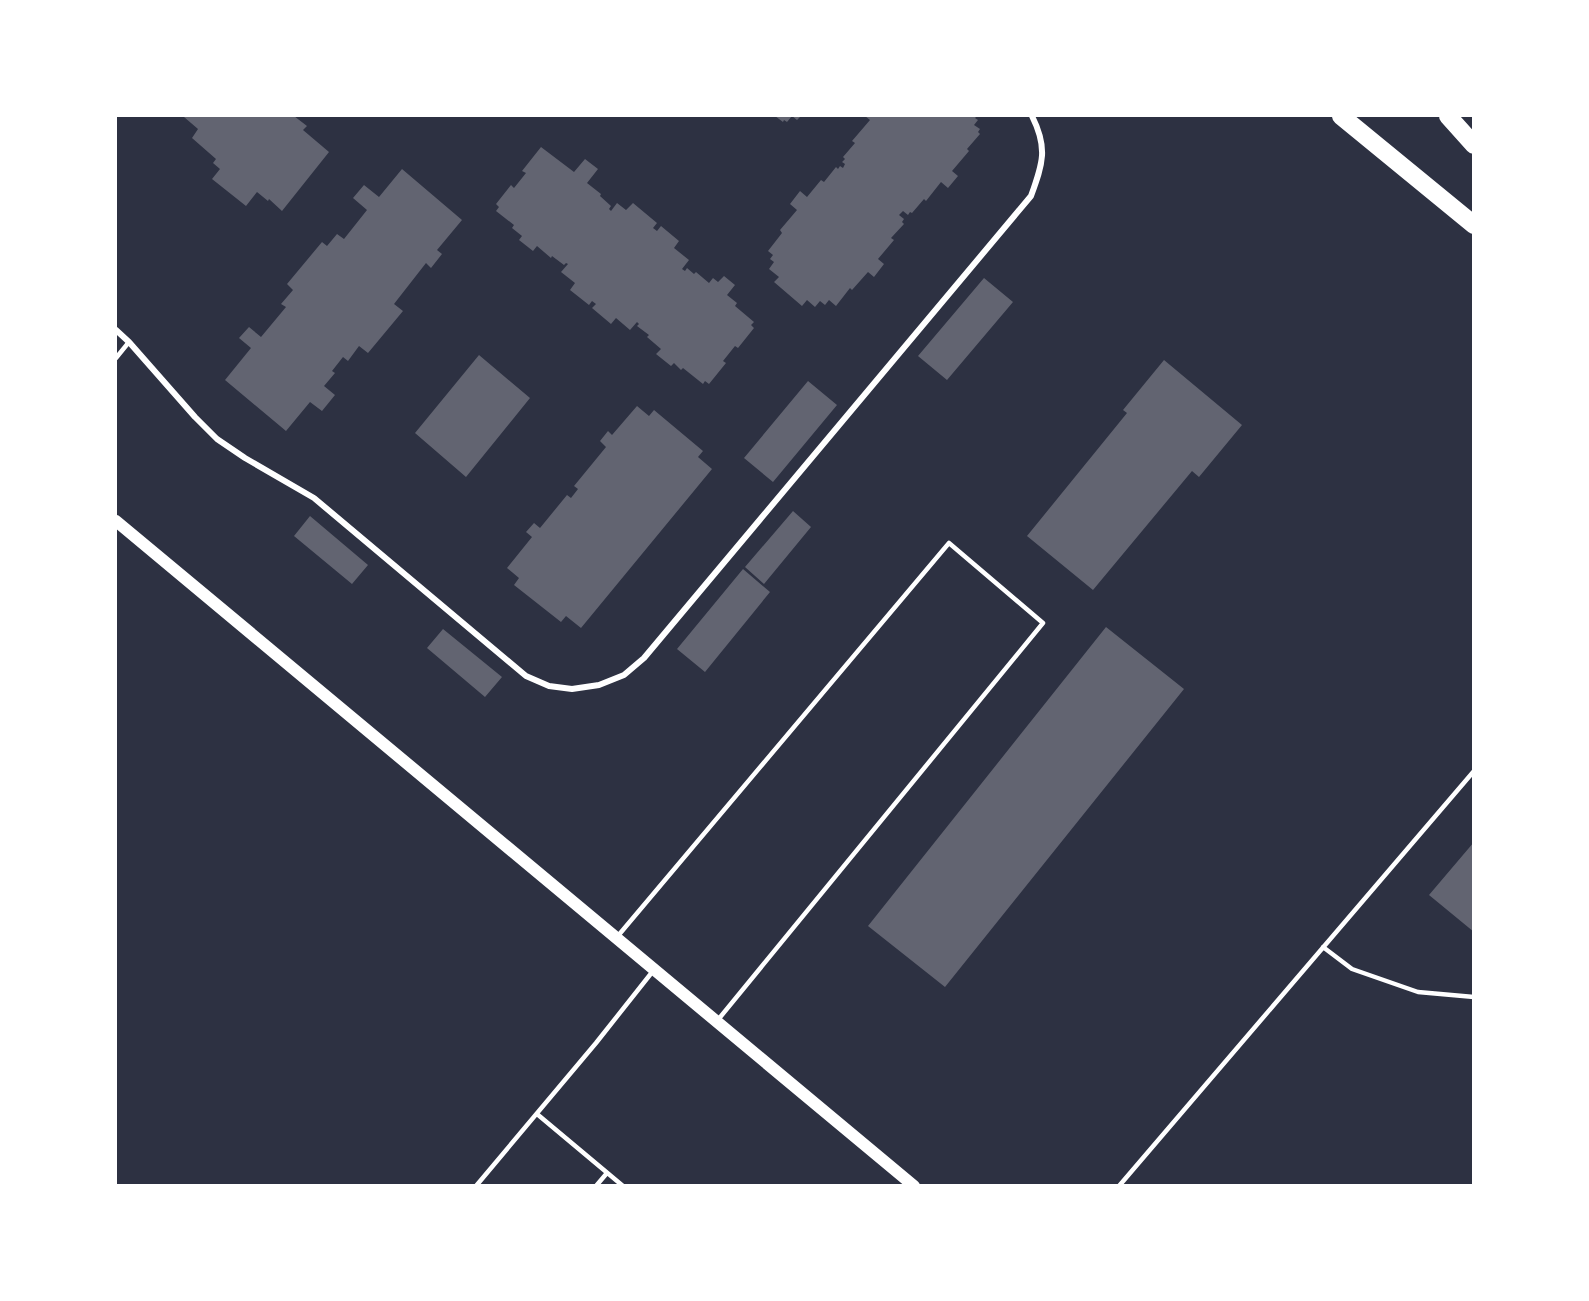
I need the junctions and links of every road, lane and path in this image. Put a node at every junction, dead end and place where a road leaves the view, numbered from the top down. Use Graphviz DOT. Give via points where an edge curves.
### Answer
graph roads {
  1 [pos="1032,116"];
  2 [pos="1341,116"];
  3 [pos="1448,116"];
  4 [pos="1473,145"];
  5 [pos="1473,225"];
  6 [pos="116,330"];
  7 [pos="129,342"];
  8 [pos="116,358"];
  9 [pos="116,521"];
  10 [pos="1473,771"];
  11 [pos="616,938"];
  12 [pos="1323,947"];
  13 [pos="654,969"];
  14 [pos="1473,997"];
  15 [pos="717,1021"];
  16 [pos="537,1114"];
  17 [pos="607,1173"];
  18 [pos="476,1185"];
  19 [pos="596,1185"];
  20 [pos="623,1185"];
  21 [pos="914,1185"];
  22 [pos="1119,1185"];
  1 -- 7 [label="street" via="1039,129 1043,153 1031,196 644,658 624,675 599,685 572,689 549,686 526,676 314,498 218,439"];
  2 -- 5 [label="highway"];
  3 -- 4 [label="highway"];
  6 -- 7 [label="street"];
  7 -- 8 [label="lane"];
  9 -- 11 [label="main road"];
  10 -- 12 [label="lane"];
  11 -- 13 [label="main road"];
  11 -- 15 [label="lane" via="950,543 1042,623"];
  12 -- 14 [label="lane" via="1352,969 1418,992"];
  12 -- 22 [label="lane"];
  13 -- 15 [label="main road"];
  13 -- 16 [label="lane"];
  15 -- 21 [label="main road"];
  16 -- 17 [label="lane"];
  16 -- 18 [label="lane"];
  17 -- 19 [label="lane"];
  17 -- 20 [label="lane"];
}
